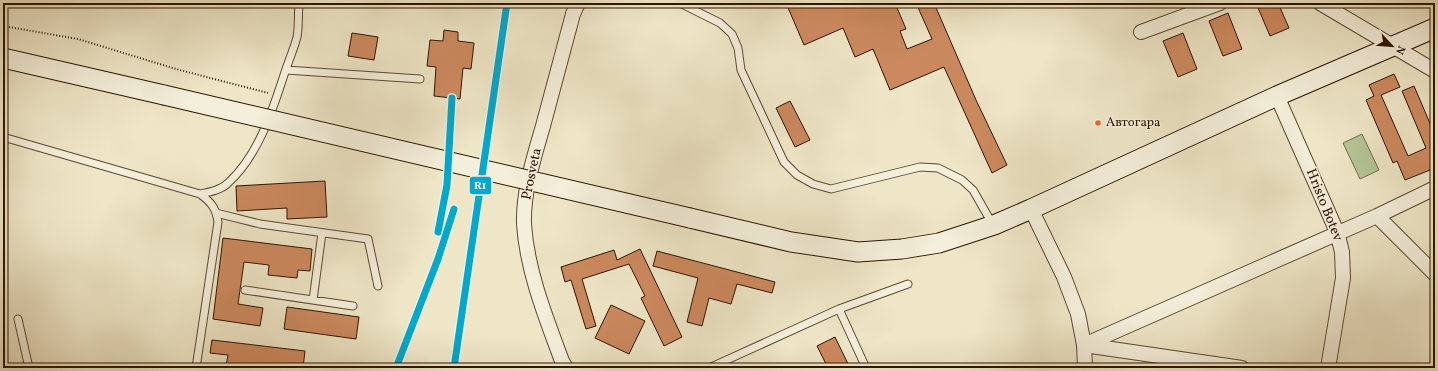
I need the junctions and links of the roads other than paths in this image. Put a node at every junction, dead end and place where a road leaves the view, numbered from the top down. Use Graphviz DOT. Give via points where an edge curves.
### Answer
graph roads {
  1 [pos="299,3"];
  2 [pos="578,3"];
  3 [pos="680,3"];
  4 [pos="1220,3"];
  5 [pos="1320,3"];
  6 [pos="1435,28"];
  7 [pos="1141,32"];
  8 [pos="1392,46"];
  9 [pos="3,58"];
  10 [pos="286,70"];
  11 [pos="1435,71"];
  12 [pos="420,79"];
  13 [pos="1277,96"];
  14 [pos="3,137"];
  15 [pos="1435,188"];
  16 [pos="200,194"];
  17 [pos="1031,209"];
  18 [pos="216,213"];
  19 [pos="1377,216"];
  20 [pos="994,225"];
  21 [pos="1337,232"];
  22 [pos="322,233"];
  23 [pos="1435,274"];
  24 [pos="908,284"];
  25 [pos="378,286"];
  26 [pos="245,290"];
  27 [pos="313,300"];
  28 [pos="353,306"];
  29 [pos="840,309"];
  30 [pos="18,319"];
  31 [pos="1084,345"];
  32 [pos="29,368"];
  33 [pos="196,368"];
  34 [pos="566,368"];
  35 [pos="709,368"];
  36 [pos="866,368"];
  37 [pos="1085,368"];
  38 [pos="1242,368"];
  39 [pos="1328,368"];
  1 -- 10 [label="lane" via="297,36"];
  2 -- 34 [label="street, Prosveta" via="538,142 525,199 524,224 540,302"];
  3 -- 20 [label="lane" via="720,23 732,34 738,48 741,70 784,162 797,175 813,184 831,189 920,167 938,168 962,180 973,190"];
  4 -- 7 [label="street"];
  5 -- 8 [label="street"];
  6 -- 8 [label="main road"];
  8 -- 11 [label="street"];
  8 -- 13 [label="main road"];
  9 -- 20 [label="main road, bridge" via="791,242 858,252 902,249 939,243"];
  10 -- 12 [label="lane"];
  10 -- 16 [label="lane" via="260,139 236,176 227,184"];
  13 -- 17 [label="main road"];
  13 -- 21 [label="street, Hristo Botev"];
  14 -- 16 [label="lane"];
  15 -- 19 [label="street"];
  16 -- 18 [label="lane" via="209,201"];
  17 -- 20 [label="main road"];
  17 -- 31 [label="street" via="1064,277 1078,314"];
  18 -- 22 [label="lane" via="260,224"];
  18 -- 33 [label="lane" via="217,227"];
  19 -- 21 [label="street"];
  19 -- 23 [label="street"];
  21 -- 31 [label="street"];
  21 -- 39 [label="street, Hristo Botev" via="1342,252 1343,278"];
  22 -- 25 [label="lane" via="368,239"];
  22 -- 27 [label="lane"];
  24 -- 29 [label="lane"];
  26 -- 27 [label="lane"];
  27 -- 28 [label="lane"];
  29 -- 35 [label="lane"];
  29 -- 36 [label="lane"];
  30 -- 32 [label="lane"];
  31 -- 37 [label="street"];
  31 -- 38 [label="street"];
}
